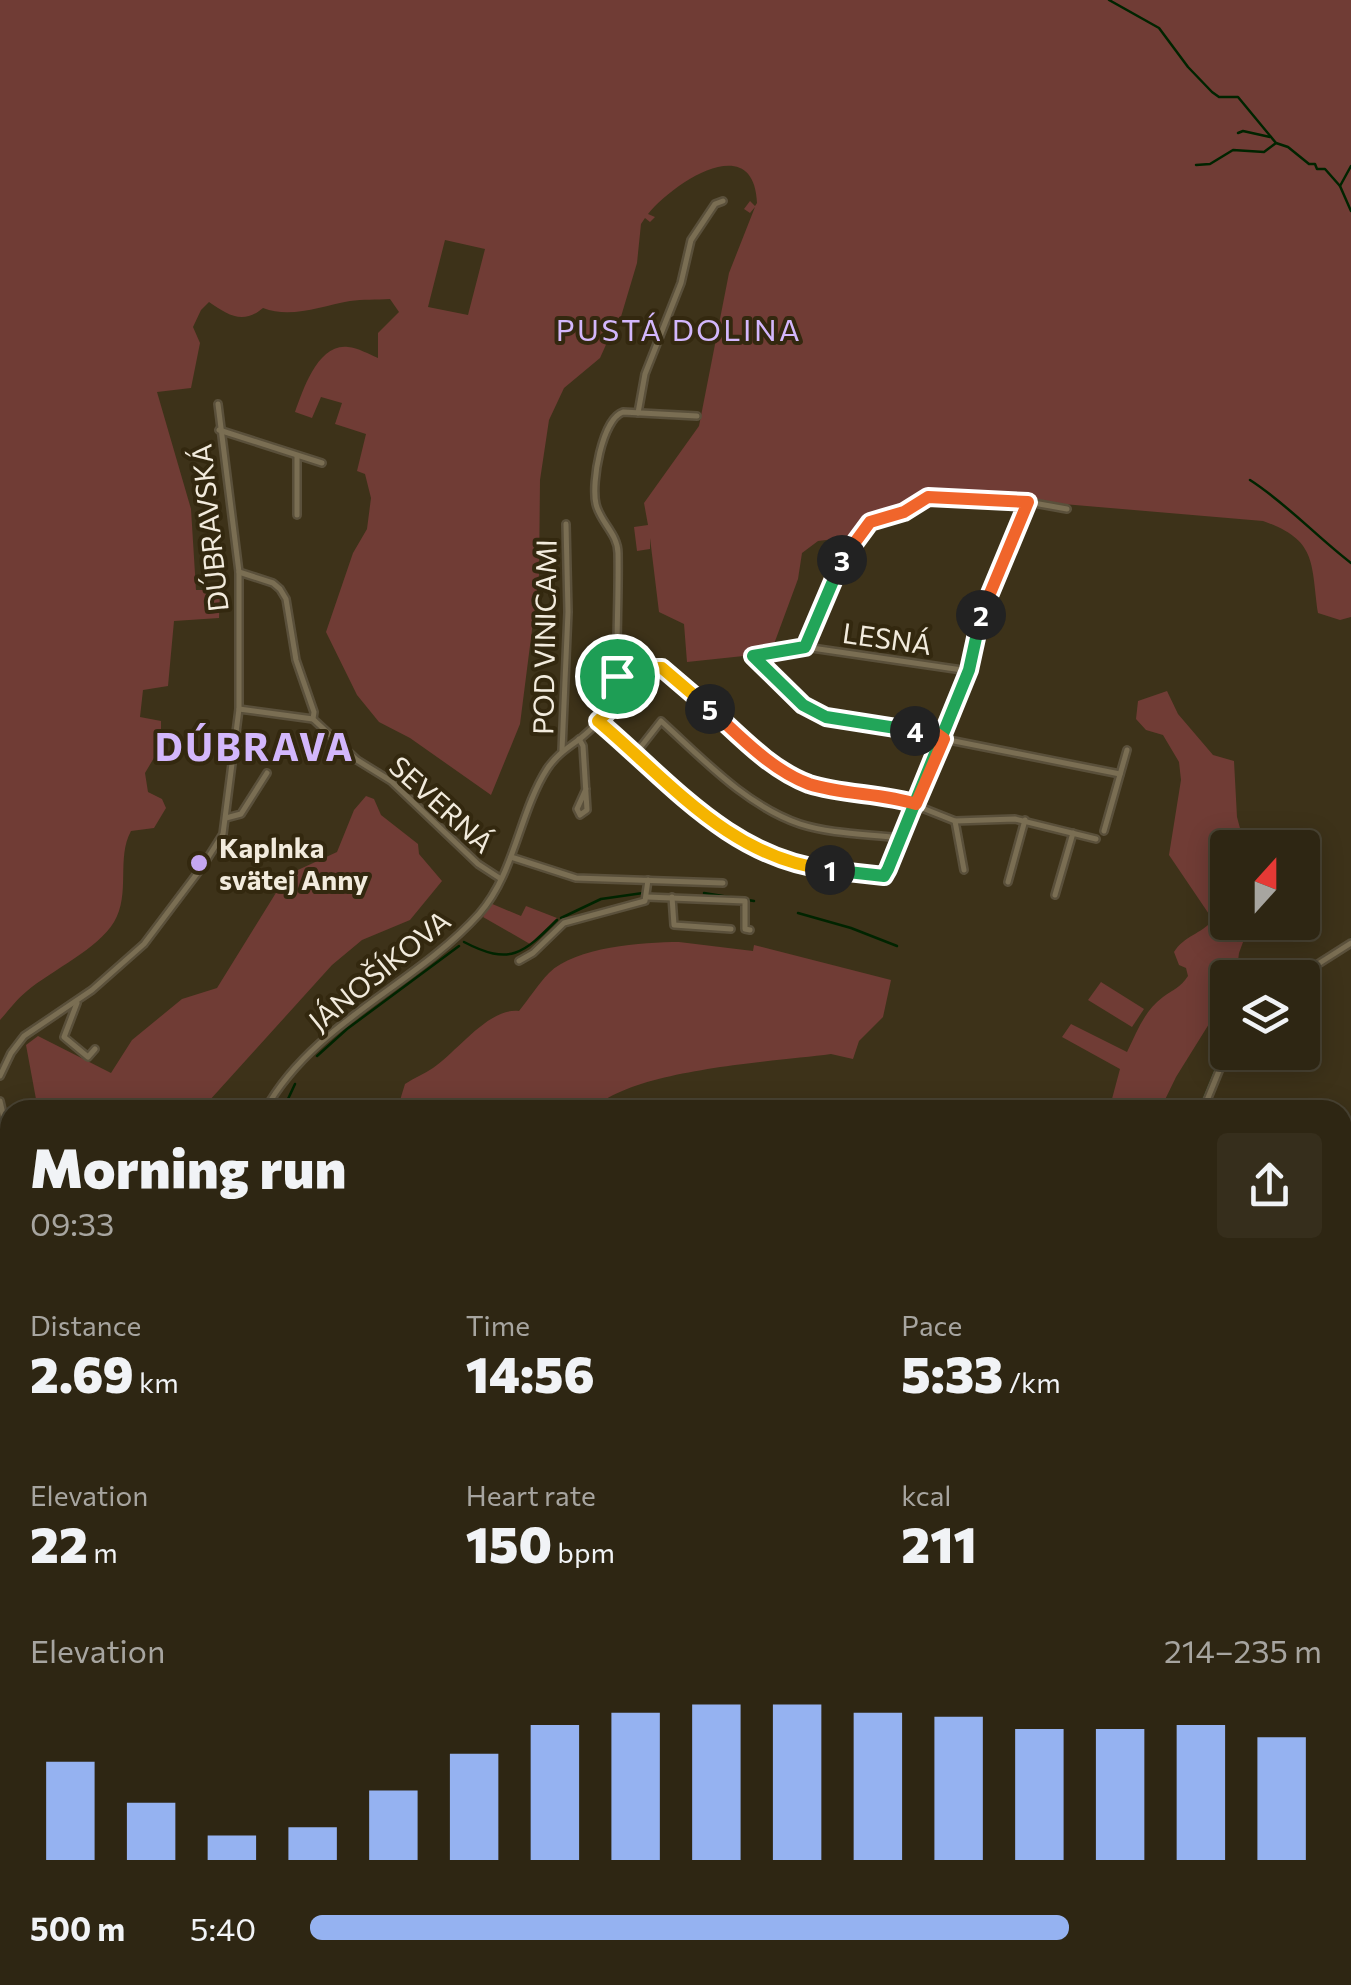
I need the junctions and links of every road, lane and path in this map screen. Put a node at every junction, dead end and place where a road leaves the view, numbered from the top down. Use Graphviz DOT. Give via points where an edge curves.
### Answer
graph roads {
  1 [pos="723,201"];
  2 [pos="218,404"];
  3 [pos="638,413"];
  4 [pos="697,416"];
  5 [pos="219,430"];
  6 [pos="297,456"];
  7 [pos="322,463"];
  8 [pos="1028,502"];
  9 [pos="1067,509"];
  10 [pos="297,515"];
  11 [pos="566,524"];
  12 [pos="239,572"];
  13 [pos="805,647"];
  14 [pos="969,670"];
  15 [pos="617,676"];
  16 [pos="626,694"];
  17 [pos="618,702"];
  18 [pos="239,709"];
  19 [pos="313,719"];
  20 [pos="598,721"];
  21 [pos="580,739"];
  22 [pos="944,739"];
  23 [pos="562,750"];
  24 [pos="1128,750"];
  25 [pos="635,753"];
  26 [pos="268,773"];
  27 [pos="1120,774"];
  28 [pos="586,790"];
  29 [pos="916,804"];
  30 [pos="226,818"];
  31 [pos="1025,820"];
  32 [pos="955,822"];
  33 [pos="1104,830"];
  34 [pos="1073,833"];
  35 [pos="901,838"];
  36 [pos="1096,839"];
  37 [pos="511,856"];
  38 [pos="964,870"];
  39 [pos="501,878"];
  40 [pos="648,880"];
  41 [pos="722,882"];
  42 [pos="1008,882"];
  43 [pos="1055,895"];
  44 [pos="646,897"];
  45 [pos="672,897"];
  46 [pos="730,929"];
  47 [pos="750,930"];
  48 [pos="1351,942"];
  49 [pos="518,961"];
  50 [pos="1320,962"];
  51 [pos="77,1000"];
  52 [pos="95,1049"];
  53 [pos="1219,1070"];
  54 [pos="0,1076"];
  55 [pos="272,1100"];
  56 [pos="1207,1100"];
  1 -- 3 [label="street" via="691,240"];
  2 -- 5 [label="street, DÚBRAVSKÁ"];
  3 -- 4 [label="street"];
  3 -- 15 [label="street" via="610,420 594,489 618,547"];
  5 -- 6 [label="street"];
  5 -- 12 [label="street, DÚBRAVSKÁ"];
  6 -- 7 [label="street"];
  6 -- 10 [label="street"];
  8 -- 9 [label="street, LESNÁ"];
  8 -- 13 [label="street, LESNÁ" via="939,495 870,522 842,560"];
  8 -- 14 [label="street" via="978,622"];
  11 -- 23 [label="street, POD VINICAMI"];
  12 -- 18 [label="street, DÚBRAVSKÁ"];
  12 -- 19 [label="street" via="273,583 286,599"];
  13 -- 14 [label="street, LESNÁ"];
  13 -- 22 [label="street" via="753,656 803,705 826,717"];
  14 -- 22 [label="street"];
  15 -- 16 [label="street"];
  15 -- 17 [label="street"];
  16 -- 17 [label="street"];
  16 -- 29 [label="street" via="653,668 662,668 788,774"];
  17 -- 20 [label="street"];
  18 -- 19 [label="street"];
  18 -- 30 [label="street, DÚBRAVSKÁ"];
  19 -- 39 [label="street, SEVERNÁ"];
  20 -- 21 [label="street"];
  20 -- 25 [label="street"];
  21 -- 23 [label="street"];
  21 -- 28 [label="street"];
  22 -- 27 [label="street"];
  22 -- 29 [label="street"];
  23 -- 37 [label="street, JÁNOŠÍKOVA" via="546,770"];
  24 -- 27 [label="street"];
  25 -- 35 [label="street" via="661,721 738,790 780,816"];
  25 -- 35 [label="street" via="727,832 789,864 884,876"];
  26 -- 30 [label="street, DÚBRAVSKÁ" via="241,814"];
  27 -- 33 [label="street"];
  29 -- 32 [label="street"];
  29 -- 35 [label="street"];
  30 -- 51 [label="street, DÚBRAVSKÁ" via="219,842 144,944"];
  31 -- 32 [label="street"];
  31 -- 34 [label="street"];
  31 -- 42 [label="street"];
  32 -- 38 [label="street"];
  34 -- 36 [label="street"];
  34 -- 43 [label="street"];
  37 -- 39 [label="street, JÁNOŠÍKOVA"];
  37 -- 40 [label="street" via="576,878"];
  39 -- 55 [label="street, JÁNOŠÍKOVA" via="475,918 293,1067"];
  40 -- 41 [label="street"];
  40 -- 44 [label="street"];
  44 -- 45 [label="street"];
  44 -- 49 [label="street" via="564,923"];
  45 -- 46 [label="street" via="674,925"];
  45 -- 47 [label="street" via="745,901"];
  48 -- 50 [label="street"];
  51 -- 52 [label="street" via="64,1037 88,1056"];
  51 -- 54 [label="street, DÚBRAVSKÁ" via="24,1036"];
  53 -- 56 [label="street"];
}
